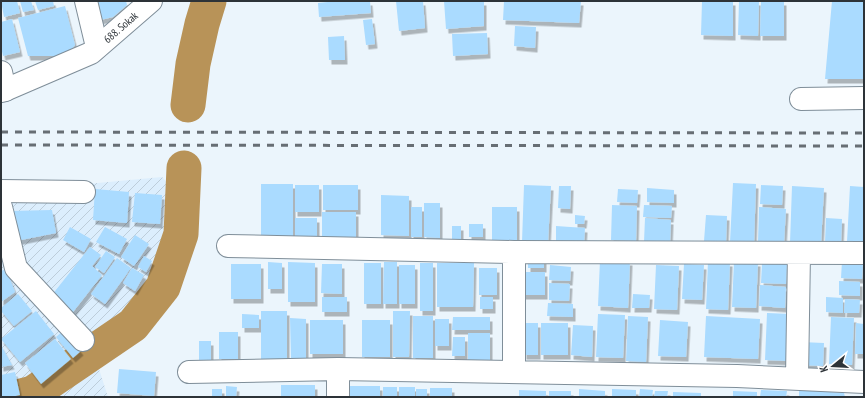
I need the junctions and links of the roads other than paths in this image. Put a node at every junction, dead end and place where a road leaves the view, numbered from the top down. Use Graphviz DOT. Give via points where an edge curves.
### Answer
graph roads {
  1 [pos="86,1"];
  2 [pos="151,1"];
  3 [pos="94,50"];
  4 [pos="2,85"];
  5 [pos="864,98"];
  6 [pos="801,99"];
  7 [pos="1,191"];
  8 [pos="84,192"];
  9 [pos="1,207"];
  10 [pos="228,246"];
  11 [pos="514,252"];
  12 [pos="798,253"];
  13 [pos="864,253"];
  14 [pos="84,340"];
  15 [pos="338,369"];
  16 [pos="189,372"];
  17 [pos="514,372"];
  18 [pos="797,378"];
  19 [pos="864,382"];
  20 [pos="338,397"];
  1 -- 3 [label="street"];
  2 -- 3 [label="street, 688. Sokak"];
  3 -- 4 [label="street, 688. Sokak"];
  5 -- 6 [label="street"];
  7 -- 8 [label="street"];
  9 -- 14 [label="street" via="16,268"];
  10 -- 11 [label="street"];
  11 -- 12 [label="street"];
  11 -- 17 [label="street"];
  12 -- 13 [label="street"];
  12 -- 18 [label="street"];
  15 -- 16 [label="street"];
  15 -- 17 [label="street"];
  15 -- 20 [label="street"];
  17 -- 18 [label="street"];
  18 -- 19 [label="street"];
}
